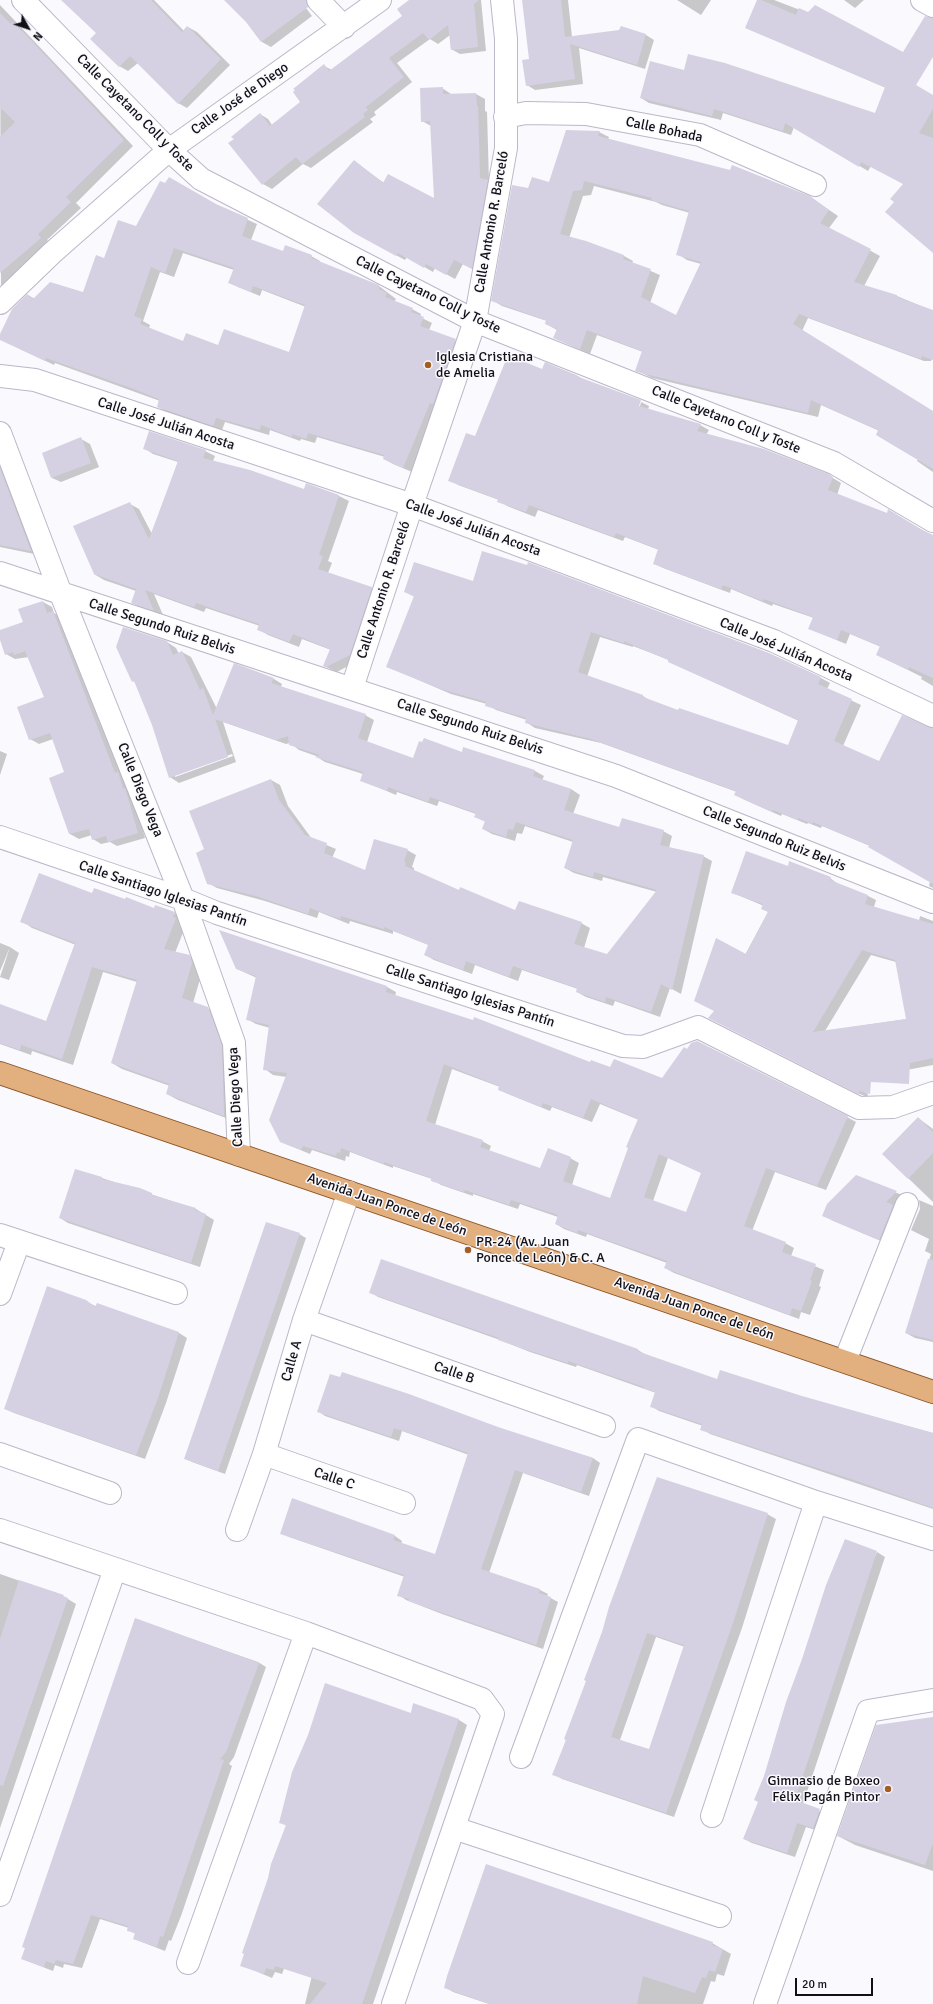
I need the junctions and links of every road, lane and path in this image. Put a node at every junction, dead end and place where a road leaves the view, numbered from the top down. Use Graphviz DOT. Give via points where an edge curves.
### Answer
graph roads {
  1 [pos="23,0"];
  2 [pos="318,0"];
  3 [pos="380,0"];
  4 [pos="502,0"];
  5 [pos="922,0"];
  6 [pos="933,6"];
  7 [pos="344,27"];
  8 [pos="505,118"];
  9 [pos="168,150"];
  10 [pos="815,185"];
  11 [pos="0,303"];
  12 [pos="475,321"];
  13 [pos="0,376"];
  14 [pos="0,433"];
  15 [pos="412,505"];
  16 [pos="933,521"];
  17 [pos="0,573"];
  18 [pos="61,594"];
  19 [pos="352,688"];
  20 [pos="933,716"];
  21 [pos="0,837"];
  22 [pos="183,899"];
  23 [pos="933,902"];
  24 [pos="0,1073"];
  25 [pos="933,1093"];
  26 [pos="239,1156"];
  27 [pos="349,1192"];
  28 [pos="907,1204"];
  29 [pos="9,1239"];
  30 [pos="176,1293"];
  31 [pos="0,1294"];
  32 [pos="304,1320"];
  33 [pos="845,1361"];
  34 [pos="933,1392"];
  35 [pos="604,1426"];
  36 [pos="0,1454"];
  37 [pos="264,1454"];
  38 [pos="110,1493"];
  39 [pos="816,1502"];
  40 [pos="404,1503"];
  41 [pos="0,1530"];
  42 [pos="237,1530"];
  43 [pos="933,1539"];
  44 [pos="115,1569"];
  45 [pos="306,1633"];
  46 [pos="933,1700"];
  47 [pos="521,1756"];
  48 [pos="712,1816"];
  49 [pos="454,1828"];
  50 [pos="0,1895"];
  51 [pos="720,1916"];
  52 [pos="188,1963"];
  53 [pos="393,2004"];
  54 [pos="765,2004"];
  1 -- 9 [label="street, Calle Cayetano Coll y Toste"];
  2 -- 7 [label="street"];
  3 -- 7 [label="street, Calle José de Diego"];
  4 -- 8 [label="street, Calle Antonio R. Barceló" via="506,40"];
  5 -- 6 [label="street"];
  7 -- 9 [label="street, Calle José de Diego"];
  8 -- 10 [label="street, Calle Bohada" via="526,113 586,114 700,135"];
  8 -- 12 [label="street, Calle Antonio R. Barceló" via="506,148"];
  9 -- 11 [label="street, Calle José de Diego"];
  9 -- 12 [label="street, Calle Cayetano Coll y Toste" via="201,178"];
  12 -- 15 [label="street, Calle Antonio R. Barceló"];
  12 -- 16 [label="street, Calle Cayetano Coll y Toste" via="834,463"];
  13 -- 15 [label="street, Calle José Julián Acosta" via="35,380"];
  14 -- 18 [label="street, Calle Diego Vega"];
  15 -- 19 [label="street, Calle Antonio R. Barceló"];
  15 -- 20 [label="street, Calle José Julián Acosta" via="774,641"];
  17 -- 18 [label="street, Calle Segundo Ruiz Belvis"];
  18 -- 19 [label="street, Calle Segundo Ruiz Belvis"];
  18 -- 22 [label="street, Calle Diego Vega"];
  19 -- 23 [label="street, Calle Segundo Ruiz Belvis" via="616,776"];
  21 -- 22 [label="street, Calle Santiago Iglesias Pantín"];
  22 -- 25 [label="street, Calle Santiago Iglesias Pantín" via="225,916 623,1046 643,1047 698,1027 859,1108 893,1107"];
  22 -- 26 [label="street, Calle Diego Vega" via="234,1043"];
  24 -- 26 [label="main road, Avenida Juan Ponce de León"];
  26 -- 27 [label="main road, Avenida Juan Ponce de León"];
  27 -- 32 [label="street, Calle A"];
  27 -- 33 [label="main road, Avenida Juan Ponce de León"];
  28 -- 33 [label="street"];
  29 -- 30 [label="street"];
  29 -- 31 [label="street"];
  32 -- 35 [label="street, Calle B"];
  32 -- 37 [label="street, Calle A"];
  33 -- 34 [label="main road, Avenida Juan Ponce de León"];
  36 -- 38 [label="street"];
  37 -- 40 [label="street, Calle C"];
  37 -- 42 [label="street, Calle A"];
  39 -- 43 [label="street"];
  39 -- 47 [label="street" via="638,1439"];
  39 -- 48 [label="street"];
  41 -- 44 [label="street"];
  44 -- 45 [label="street"];
  44 -- 50 [label="street"];
  45 -- 49 [label="street" via="482,1699 494,1714"];
  45 -- 52 [label="street"];
  46 -- 54 [label="street" via="868,1711"];
  49 -- 51 [label="street"];
  49 -- 53 [label="street"];
}
